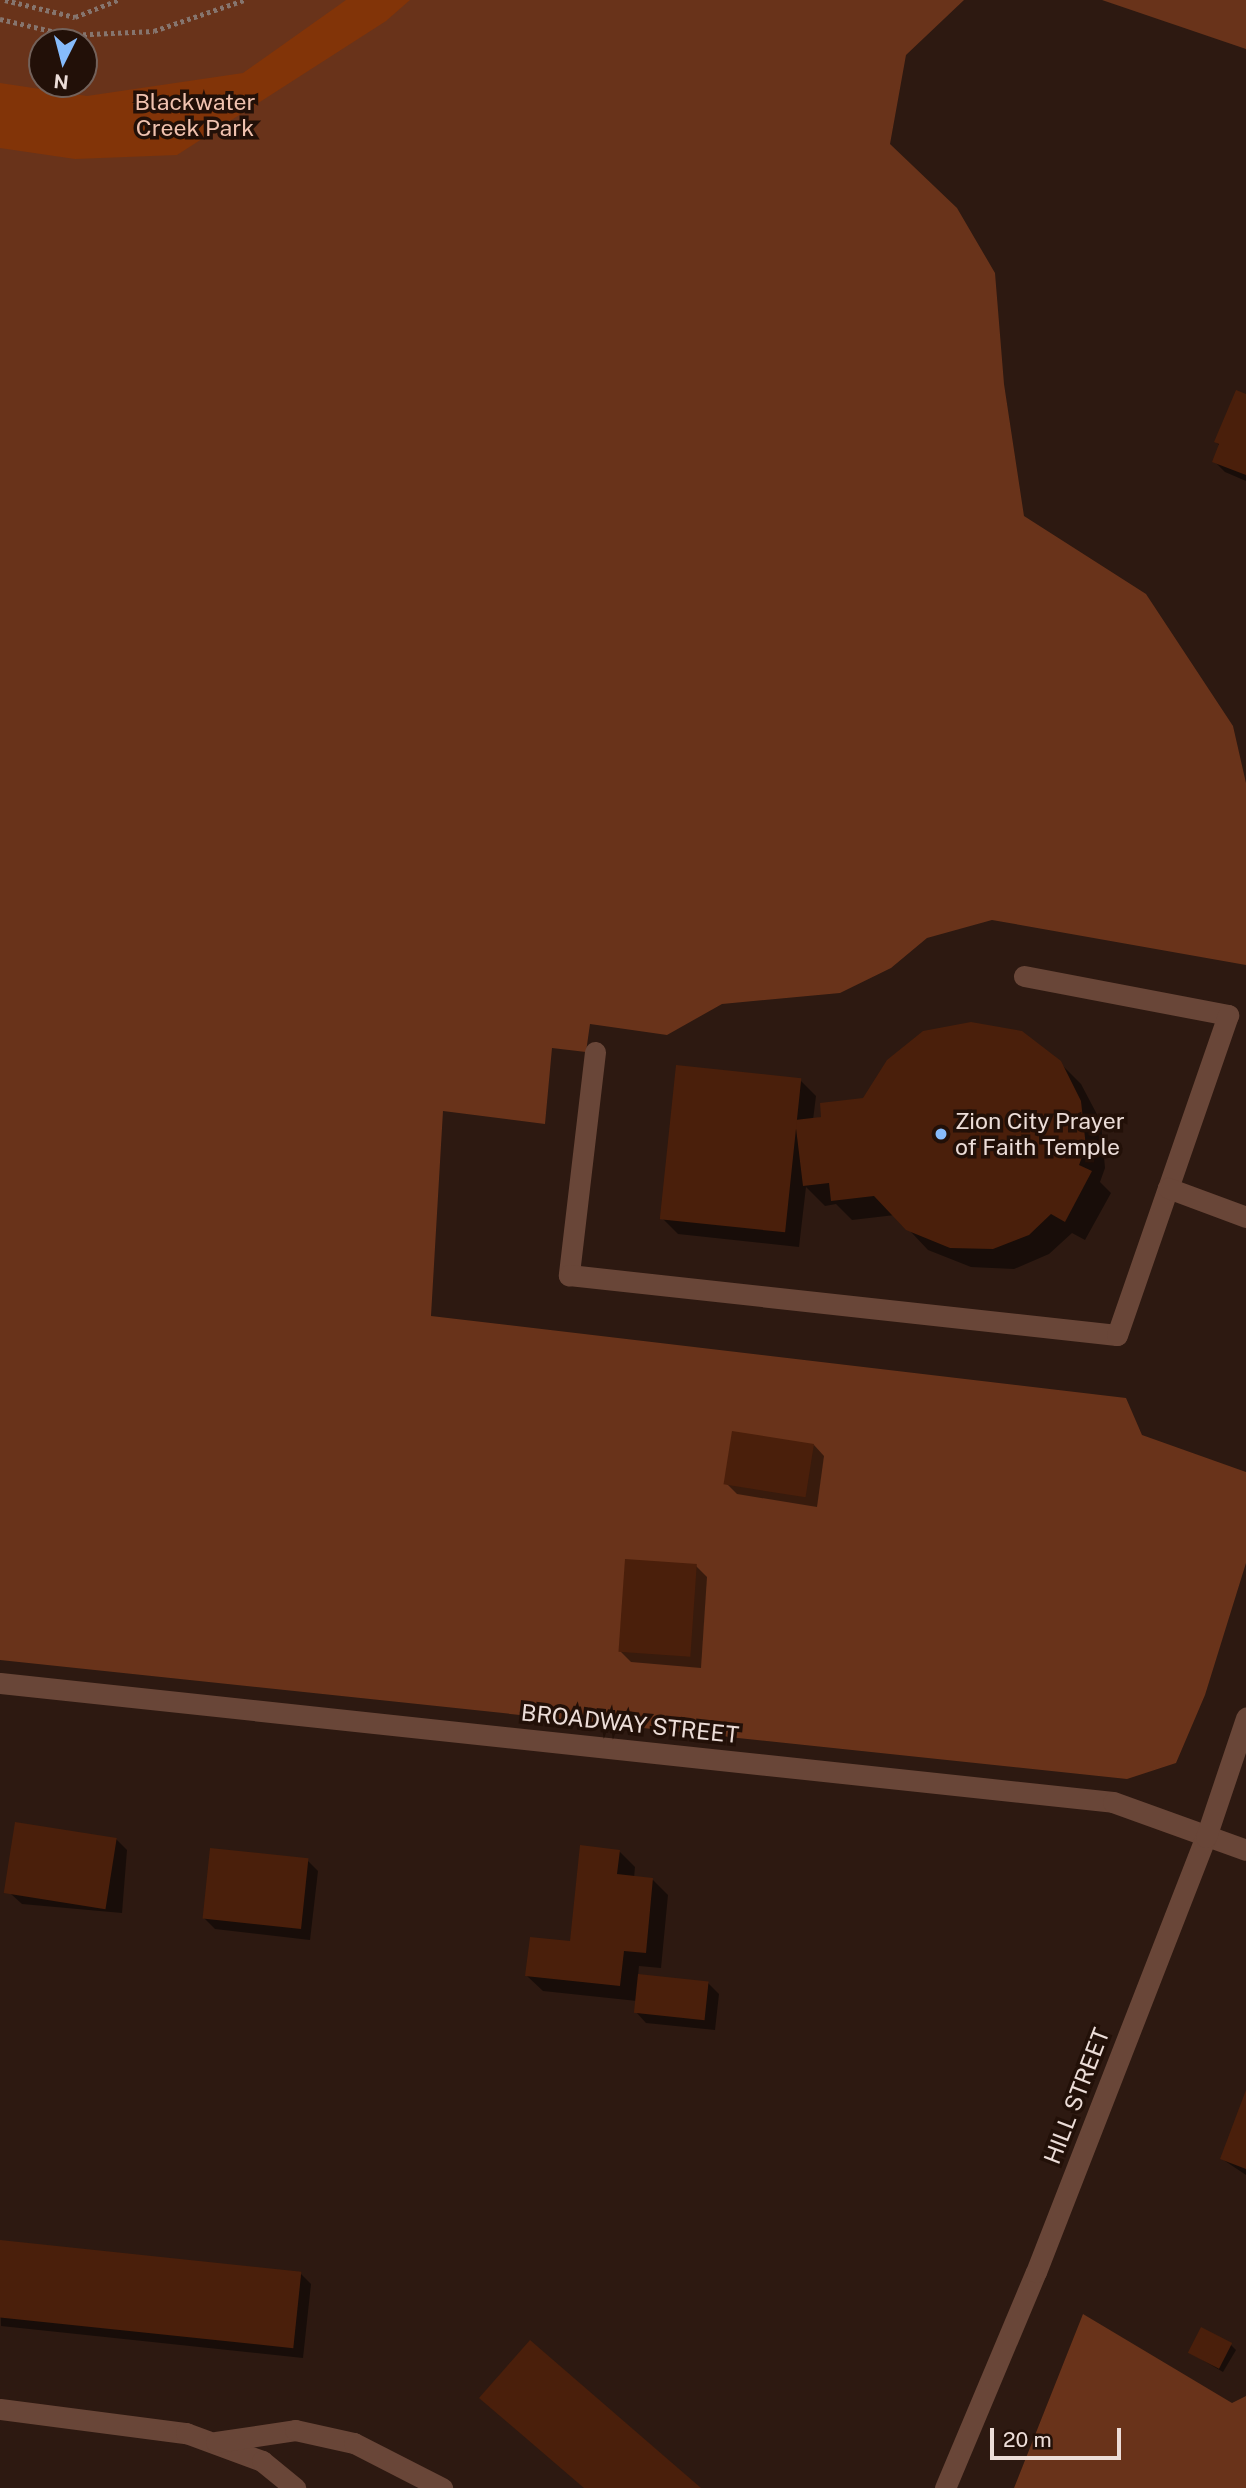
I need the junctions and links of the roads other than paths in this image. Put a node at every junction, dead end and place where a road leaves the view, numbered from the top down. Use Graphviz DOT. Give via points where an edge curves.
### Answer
graph roads {
  1 [pos="1024,976"];
  2 [pos="595,1052"];
  3 [pos="1168,1188"];
  4 [pos="1246,1217"];
  5 [pos="0,1684"];
  6 [pos="1246,1718"];
  7 [pos="1206,1837"];
  8 [pos="1246,1850"];
  9 [pos="0,2409"];
  10 [pos="212,2443"];
  11 [pos="295,2488"];
  12 [pos="442,2488"];
  13 [pos="945,2488"];
  1 -- 3 [label="street" via="1228,1015"];
  2 -- 3 [label="street" via="569,1275 1117,1335"];
  3 -- 4 [label="street"];
  5 -- 7 [label="street, BROADWAY STREET" via="1113,1802"];
  6 -- 7 [label="street, HILL STREET"];
  7 -- 8 [label="street, BROADWAY STREET"];
  7 -- 13 [label="street, HILL STREET" via="1036,2272"];
  9 -- 10 [label="street" via="186,2433"];
  10 -- 11 [label="street" via="262,2461"];
  10 -- 12 [label="street" via="295,2430 354,2443"];
}
